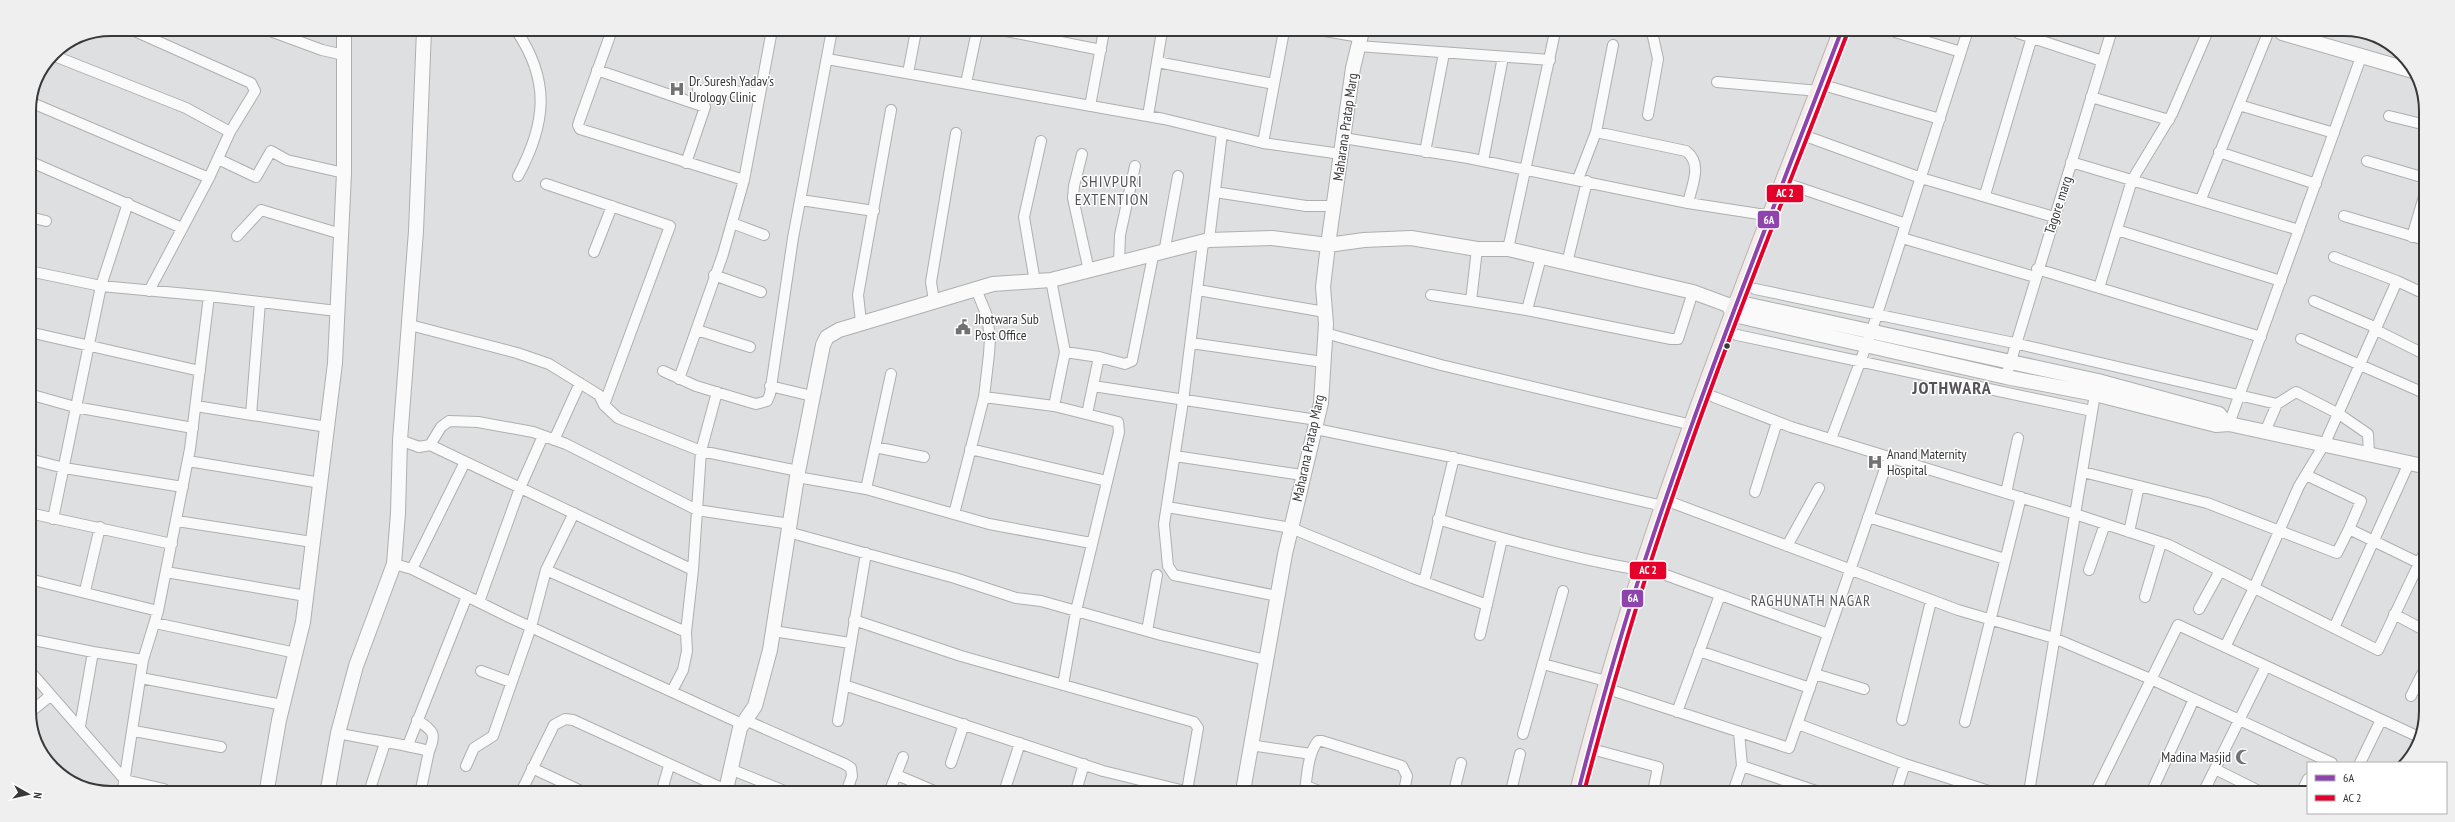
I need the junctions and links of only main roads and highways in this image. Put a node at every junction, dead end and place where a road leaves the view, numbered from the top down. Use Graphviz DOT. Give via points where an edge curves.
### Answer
graph roads {
  1 [pos="1840,36"];
  2 [pos="1849,36"];
  3 [pos="1824,89"];
  4 [pos="1738,309"];
  5 [pos="1668,503"];
  6 [pos="1610,686"];
  7 [pos="1580,786"];
  8 [pos="1590,786"];
  1 -- 3 [label="main road"];
  2 -- 3 [label="main road"];
  3 -- 4 [label="main road" via="1772,216"];
  3 -- 4 [label="main road" via="1811,138 1755,289"];
  4 -- 5 [label="main road" via="1692,425"];
  4 -- 5 [label="main road" via="1737,335 1714,397"];
  5 -- 6 [label="main road"];
  6 -- 7 [label="main road"];
  6 -- 8 [label="main road"];
}
